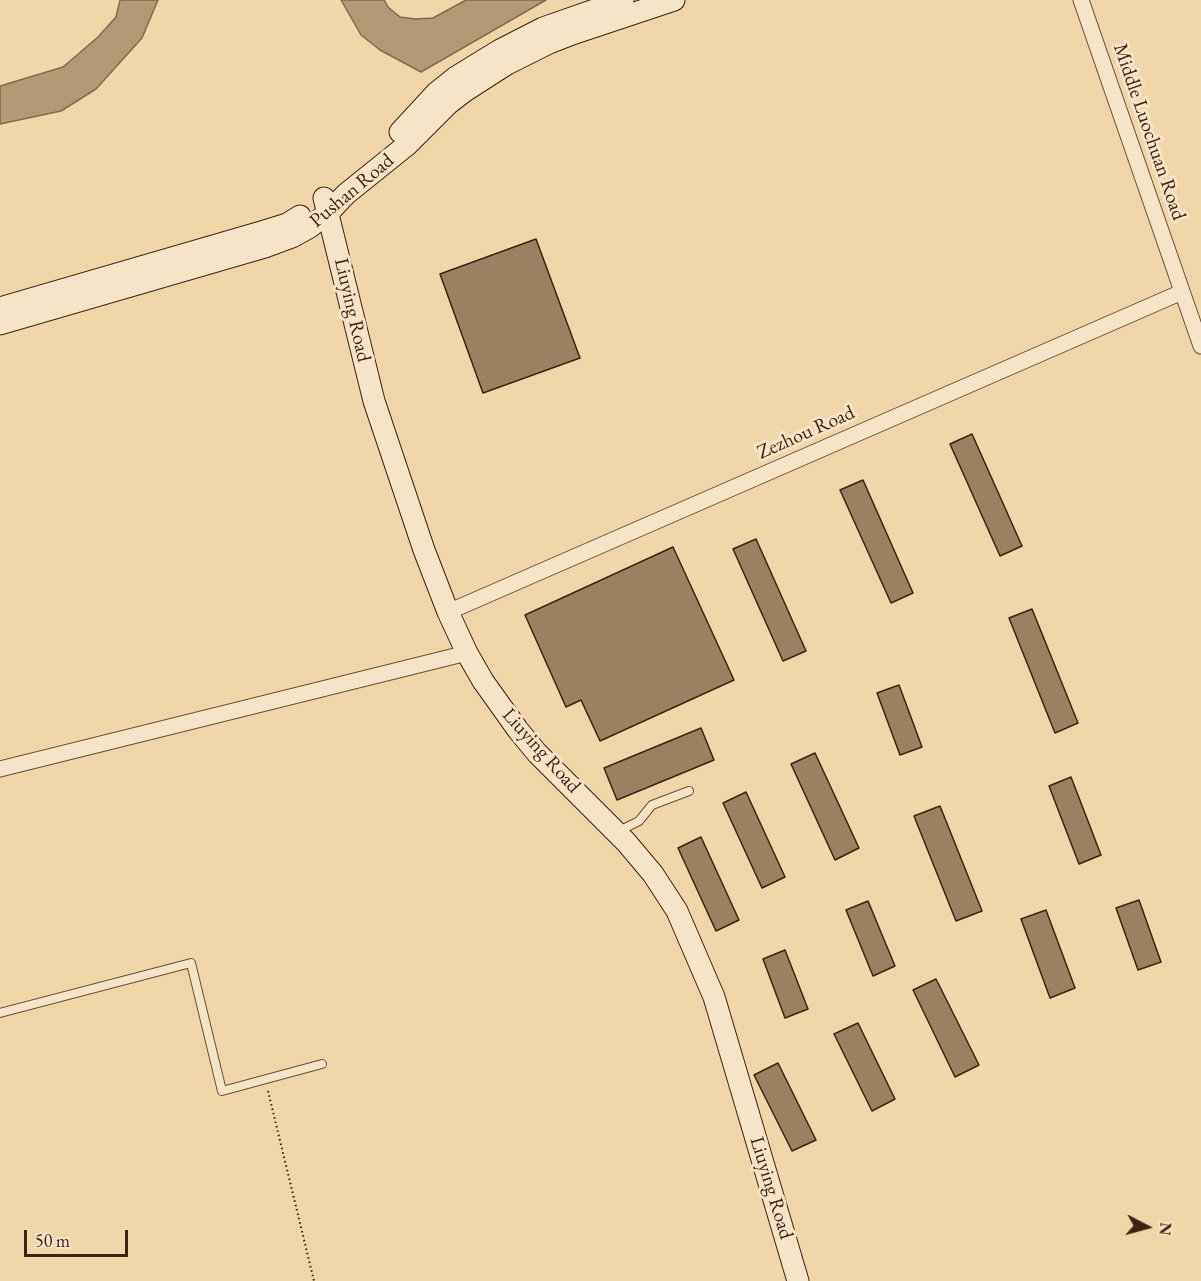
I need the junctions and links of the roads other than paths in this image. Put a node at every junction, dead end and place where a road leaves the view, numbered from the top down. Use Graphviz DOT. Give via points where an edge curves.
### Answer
graph roads {
  1 [pos="623,0"];
  2 [pos="674,0"];
  3 [pos="1081,0"];
  4 [pos="327,205"];
  5 [pos="1182,292"];
  6 [pos="0,308"];
  7 [pos="0,324"];
  8 [pos="1201,346"];
  9 [pos="448,612"];
  10 [pos="467,653"];
  11 [pos="0,769"];
  12 [pos="689,791"];
  13 [pos="617,832"];
  14 [pos="0,1013"];
  15 [pos="322,1064"];
  16 [pos="798,1281"];
  1 -- 4 [label="main road, Pushan Road" via="543,28 456,77 397,135 339,183"];
  2 -- 4 [label="main road, Pushan Road" via="574,33 507,64 448,104 407,145"];
  3 -- 5 [label="street, Middle Luochuan Road"];
  4 -- 6 [label="main road, Pushan Road" via="287,224"];
  4 -- 7 [label="main road, Pushan Road" via="310,227 265,247"];
  4 -- 9 [label="main road, Liuying Road" via="374,401"];
  5 -- 8 [label="street, Middle Luochuan Road"];
  5 -- 9 [label="street, Zezhou Road"];
  9 -- 10 [label="main road, Liuying Road"];
  10 -- 11 [label="street"];
  10 -- 13 [label="main road, Liuying Road" via="531,745"];
  12 -- 13 [label="lane" via="652,805 639,821"];
  13 -- 16 [label="main road, Liuying Road" via="653,874 697,952 714,997"];
  14 -- 15 [label="lane" via="191,963 222,1090"];
}
